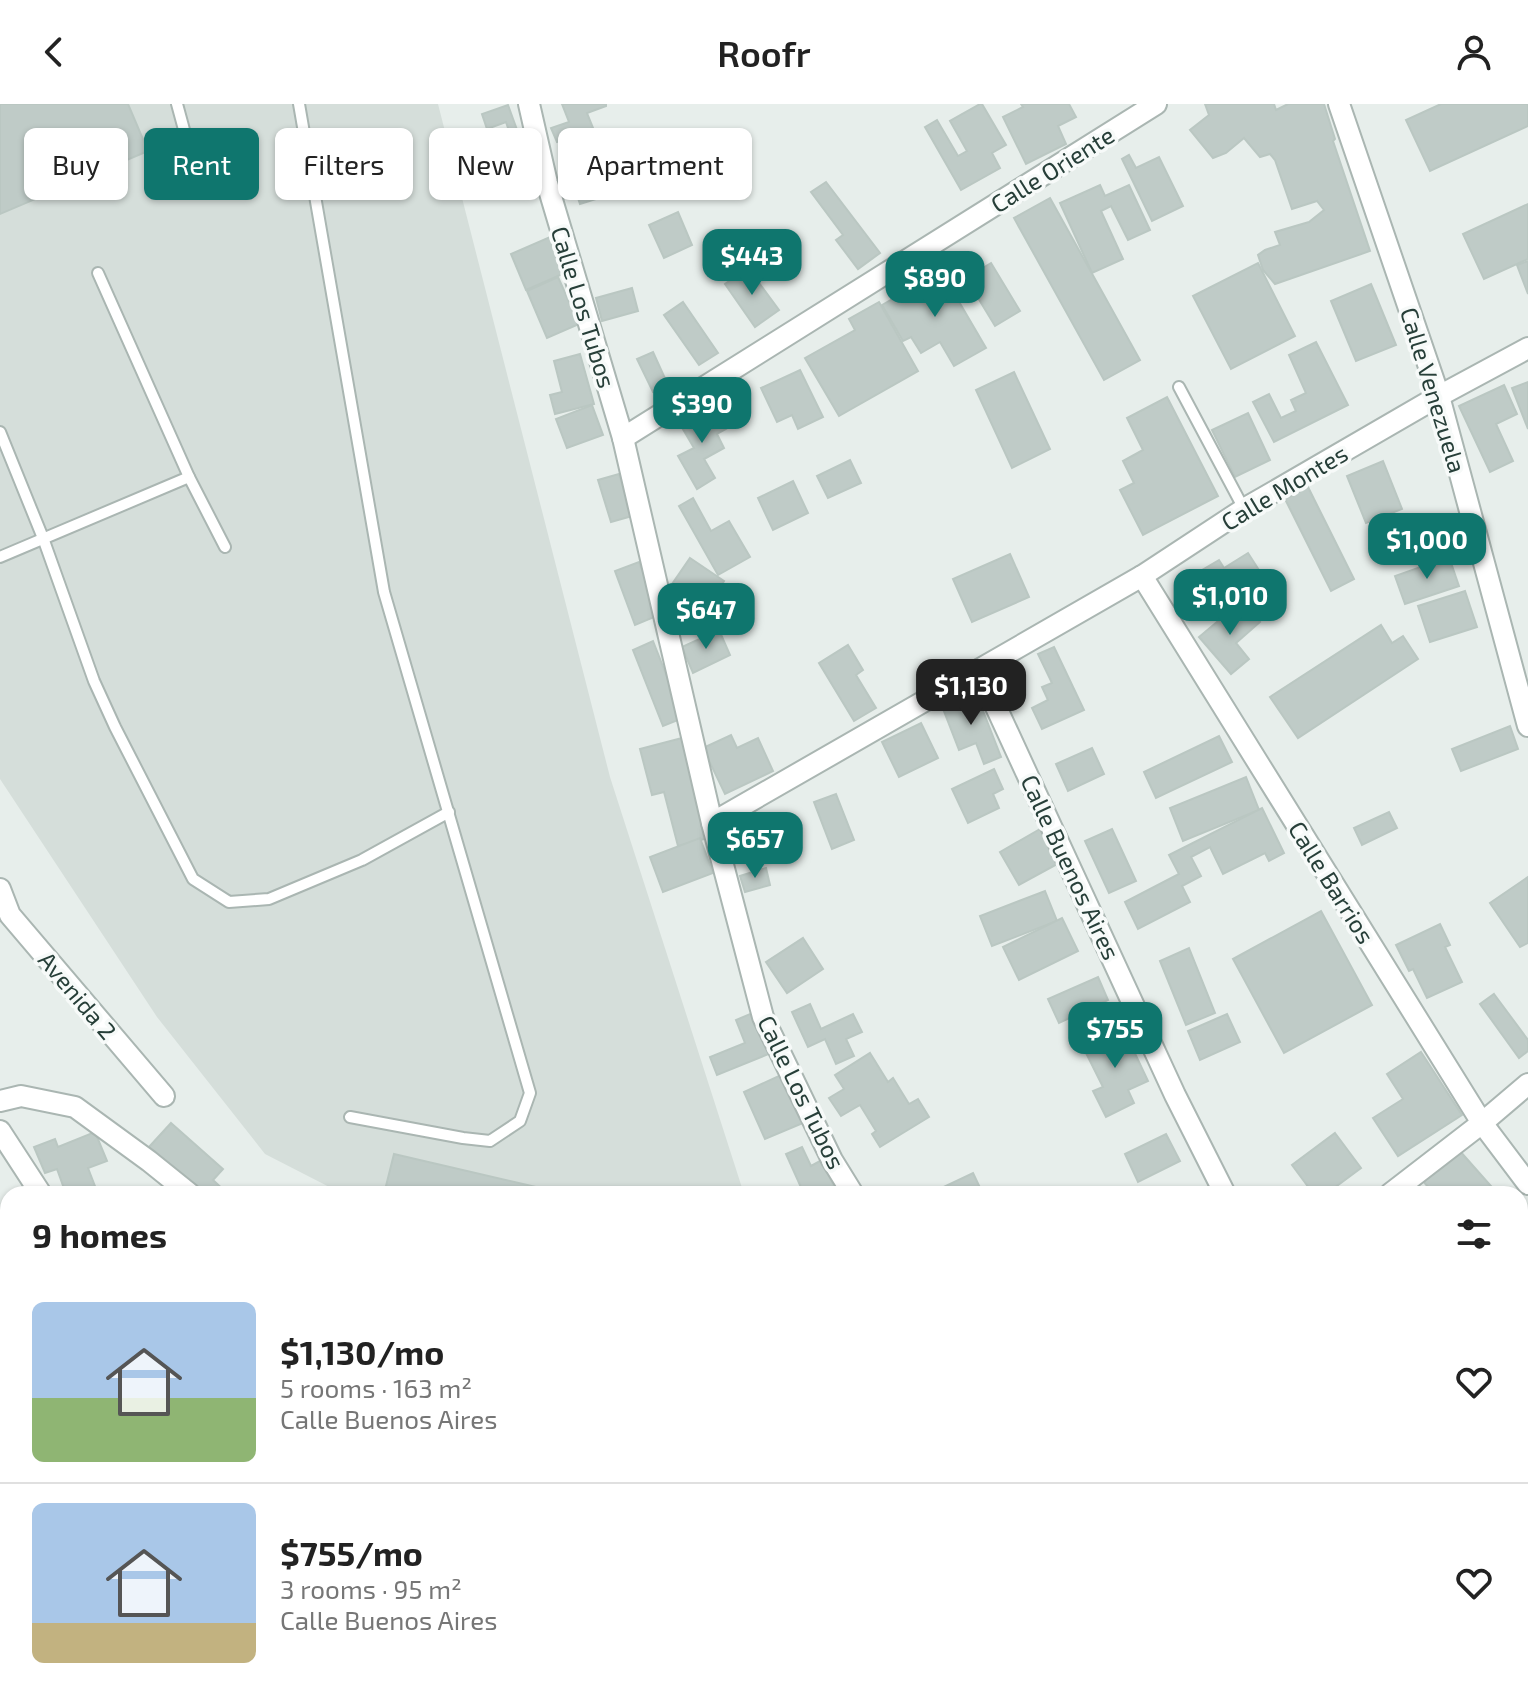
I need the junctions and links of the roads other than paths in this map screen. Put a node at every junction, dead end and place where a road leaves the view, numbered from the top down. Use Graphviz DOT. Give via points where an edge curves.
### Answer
graph roads {
  1 [pos="177,104"];
  2 [pos="299,104"];
  3 [pos="529,104"];
  4 [pos="1156,104"];
  5 [pos="1339,104"];
  6 [pos="184,128"];
  7 [pos="98,273"];
  8 [pos="1528,348"];
  9 [pos="1179,387"];
  10 [pos="1439,396"];
  11 [pos="0,432"];
  12 [pos="623,438"];
  13 [pos="189,477"];
  14 [pos="1244,509"];
  15 [pos="43,538"];
  16 [pos="225,547"];
  17 [pos="0,557"];
  18 [pos="1142,576"];
  19 [pos="979,670"];
  20 [pos="1528,726"];
  21 [pos="449,812"];
  22 [pos="712,823"];
  23 [pos="0,889"];
  24 [pos="1528,1084"];
  25 [pos="164,1096"];
  26 [pos="0,1101"];
  27 [pos="350,1117"];
  28 [pos="1482,1123"];
  29 [pos="0,1131"];
  30 [pos="1528,1184"];
  31 [pos="36,1186"];
  32 [pos="180,1186"];
  33 [pos="848,1186"];
  34 [pos="1221,1186"];
  35 [pos="1400,1186"];
  1 -- 6 [label="lane"];
  2 -- 21 [label="lane" via="384,592"];
  3 -- 12 [label="street, Calle Los Tubos" via="547,183"];
  4 -- 12 [label="street, Calle Oriente"];
  5 -- 10 [label="street, Calle Venezuela"];
  7 -- 13 [label="lane"];
  8 -- 10 [label="street, Calle Montes"];
  9 -- 14 [label="lane"];
  10 -- 14 [label="street, Calle Montes"];
  10 -- 20 [label="street, Calle Venezuela"];
  11 -- 15 [label="lane"];
  12 -- 22 [label="street, Calle Los Tubos"];
  13 -- 15 [label="lane"];
  13 -- 16 [label="lane"];
  14 -- 18 [label="street, Calle Montes"];
  15 -- 17 [label="lane"];
  15 -- 21 [label="lane" via="94,681 193,879 229,902 269,899 362,860"];
  18 -- 19 [label="street, Calle Montes"];
  18 -- 28 [label="street, Calle Barrios"];
  19 -- 22 [label="street, Calle Montes"];
  19 -- 34 [label="street, Calle Buenos Aires"];
  21 -- 27 [label="lane" via="530,1093 520,1121 490,1141"];
  22 -- 33 [label="street, Calle Los Tubos" via="763,1017"];
  23 -- 25 [label="street, Avenida 2" via="10,915"];
  24 -- 28 [label="street"];
  26 -- 32 [label="street" via="21,1096 75,1107"];
  28 -- 30 [label="street, Calle Barrios"];
  28 -- 35 [label="street"];
  29 -- 31 [label="street"];
}
